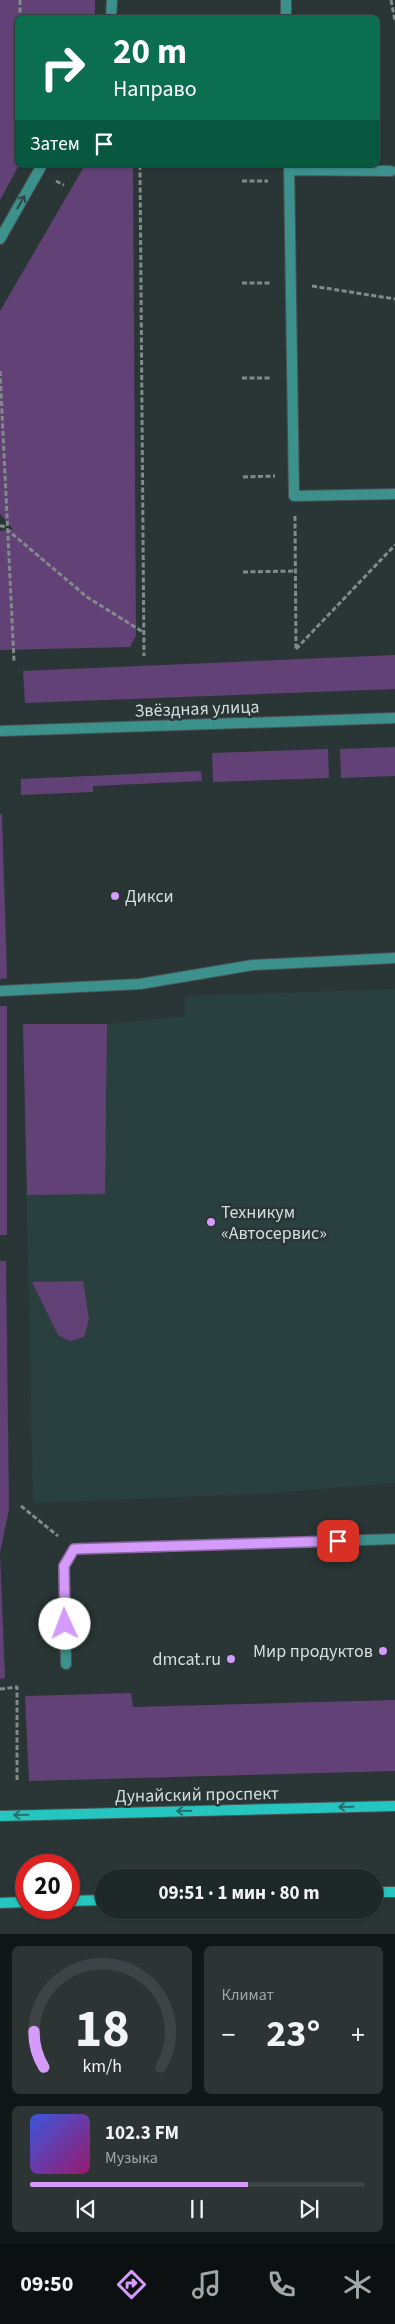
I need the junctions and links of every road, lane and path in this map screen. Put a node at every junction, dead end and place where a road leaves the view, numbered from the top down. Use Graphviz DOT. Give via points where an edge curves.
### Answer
graph roads {
  1 [pos="20,0"];
  2 [pos="112,0"];
  3 [pos="286,0"];
  4 [pos="390,0"];
  5 [pos="20,15"];
  6 [pos="112,15"];
  7 [pos="286,15"];
  8 [pos="395,21"];
  9 [pos="41,167"];
  10 [pos="140,167"];
  11 [pos="391,171"];
  12 [pos="289,172"];
  13 [pos="242,181"];
  14 [pos="0,239"];
  15 [pos="242,283"];
  16 [pos="291,283"];
  17 [pos="395,298"];
  18 [pos="0,372"];
  19 [pos="242,378"];
  20 [pos="292,378"];
  21 [pos="294,476"];
  22 [pos="243,477"];
  23 [pos="395,494"];
  24 [pos="294,496"];
  25 [pos="0,526"];
  26 [pos="8,530"];
  27 [pos="395,544"];
  28 [pos="295,571"];
  29 [pos="243,572"];
  30 [pos="144,632"];
  31 [pos="144,656"];
  32 [pos="14,661"];
  33 [pos="395,718"];
  34 [pos="0,732"];
  35 [pos="395,958"];
  36 [pos="0,991"];
  37 [pos="22,1506"];
  38 [pos="395,1540"];
  39 [pos="74,1549"];
  40 [pos="66,1664"];
  41 [pos="0,1689"];
  42 [pos="17,1780"];
  43 [pos="395,1806"];
  44 [pos="0,1816"];
  45 [pos="95,1900"];
  46 [pos="80,1901"];
  47 [pos="15,1902"];
  48 [pos="0,1903"];
  1 -- 5 [label="path"];
  2 -- 6 [label="street"];
  3 -- 7 [label="street"];
  4 -- 8 [label="path"];
  14 -- 9 [label="street, one-way"];
  10 -- 30 [label="path"];
  11 -- 12 [label="street"];
  12 -- 13 [label="path"];
  12 -- 16 [label="street"];
  15 -- 16 [label="path"];
  16 -- 17 [label="path"];
  16 -- 20 [label="street"];
  18 -- 26 [label="path"];
  19 -- 20 [label="path"];
  20 -- 21 [label="street"];
  21 -- 22 [label="path"];
  21 -- 24 [label="street"];
  23 -- 24 [label="street"];
  24 -- 28 [label="path"];
  25 -- 26 [label="path"];
  26 -- 30 [label="path" via="87,597"];
  26 -- 32 [label="path"];
  27 -- 28 [label="path" via="296,650"];
  28 -- 29 [label="path"];
  30 -- 31 [label="path"];
  33 -- 34 [label="street, Звёздная улица"];
  35 -- 36 [label="street" via="253,965 140,984"];
  37 -- 39 [label="path"];
  38 -- 39 [label="street"];
  39 -- 40 [label="street" via="64,1566"];
  41 -- 42 [label="path" via="16,1687"];
  43 -- 44 [label="main road, Дунайский проспект, one-way"];
  45 -- 46 [label="main road"];
  47 -- 48 [label="main road"];
}
